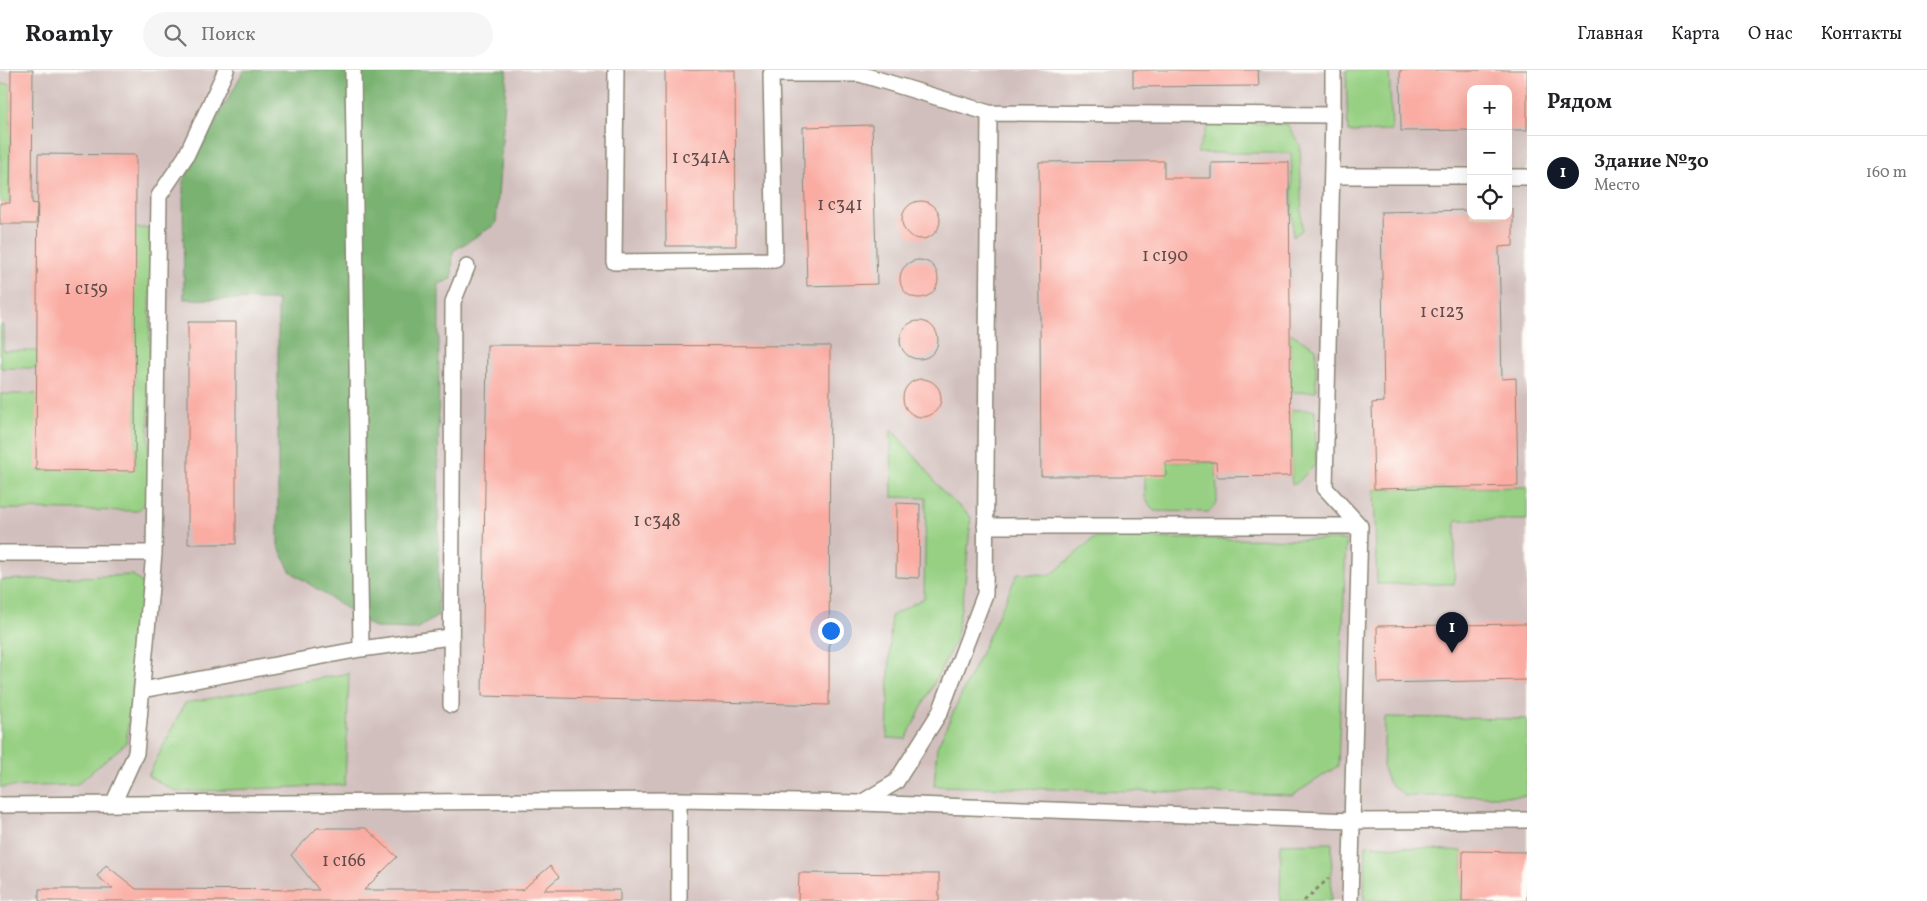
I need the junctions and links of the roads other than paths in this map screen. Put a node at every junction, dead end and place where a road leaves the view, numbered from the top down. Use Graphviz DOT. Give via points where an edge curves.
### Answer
graph roads {
  1 [pos="226,70"];
  2 [pos="353,70"];
  3 [pos="616,70"];
  4 [pos="1333,70"];
  5 [pos="988,113"];
  6 [pos="1334,115"];
  7 [pos="1332,176"];
  8 [pos="1467,176"];
  9 [pos="1512,177"];
  10 [pos="1527,177"];
  11 [pos="467,267"];
  12 [pos="985,526"];
  13 [pos="1360,526"];
  14 [pos="154,553"];
  15 [pos="0,554"];
  16 [pos="450,637"];
  17 [pos="360,649"];
  18 [pos="142,690"];
  19 [pos="451,705"];
  20 [pos="679,800"];
  21 [pos="861,803"];
  22 [pos="113,804"];
  23 [pos="0,805"];
  24 [pos="1527,820"];
  25 [pos="1352,821"];
  26 [pos="679,901"];
  27 [pos="1350,901"];
  1 -- 14 [label="lane" via="186,156 159,196"];
  2 -- 17 [label="lane"];
  3 -- 5 [label="lane" via="614,262 775,260 771,74 860,74"];
  4 -- 6 [label="lane"];
  5 -- 6 [label="lane"];
  5 -- 12 [label="lane"];
  6 -- 7 [label="lane"];
  7 -- 8 [label="lane"];
  7 -- 13 [label="lane" via="1325,488"];
  9 -- 10 [label="lane"];
  11 -- 16 [label="lane" via="453,302"];
  12 -- 13 [label="lane"];
  12 -- 21 [label="lane" via="985,594 940,712 896,782"];
  13 -- 25 [label="lane"];
  14 -- 15 [label="lane"];
  14 -- 18 [label="lane"];
  16 -- 17 [label="lane"];
  16 -- 19 [label="lane"];
  17 -- 18 [label="lane"];
  18 -- 22 [label="lane" via="136,753"];
  20 -- 21 [label="lane"];
  20 -- 22 [label="lane"];
  20 -- 26 [label="lane"];
  21 -- 25 [label="lane"];
  22 -- 23 [label="lane"];
  24 -- 25 [label="lane"];
  25 -- 27 [label="lane"];
}
